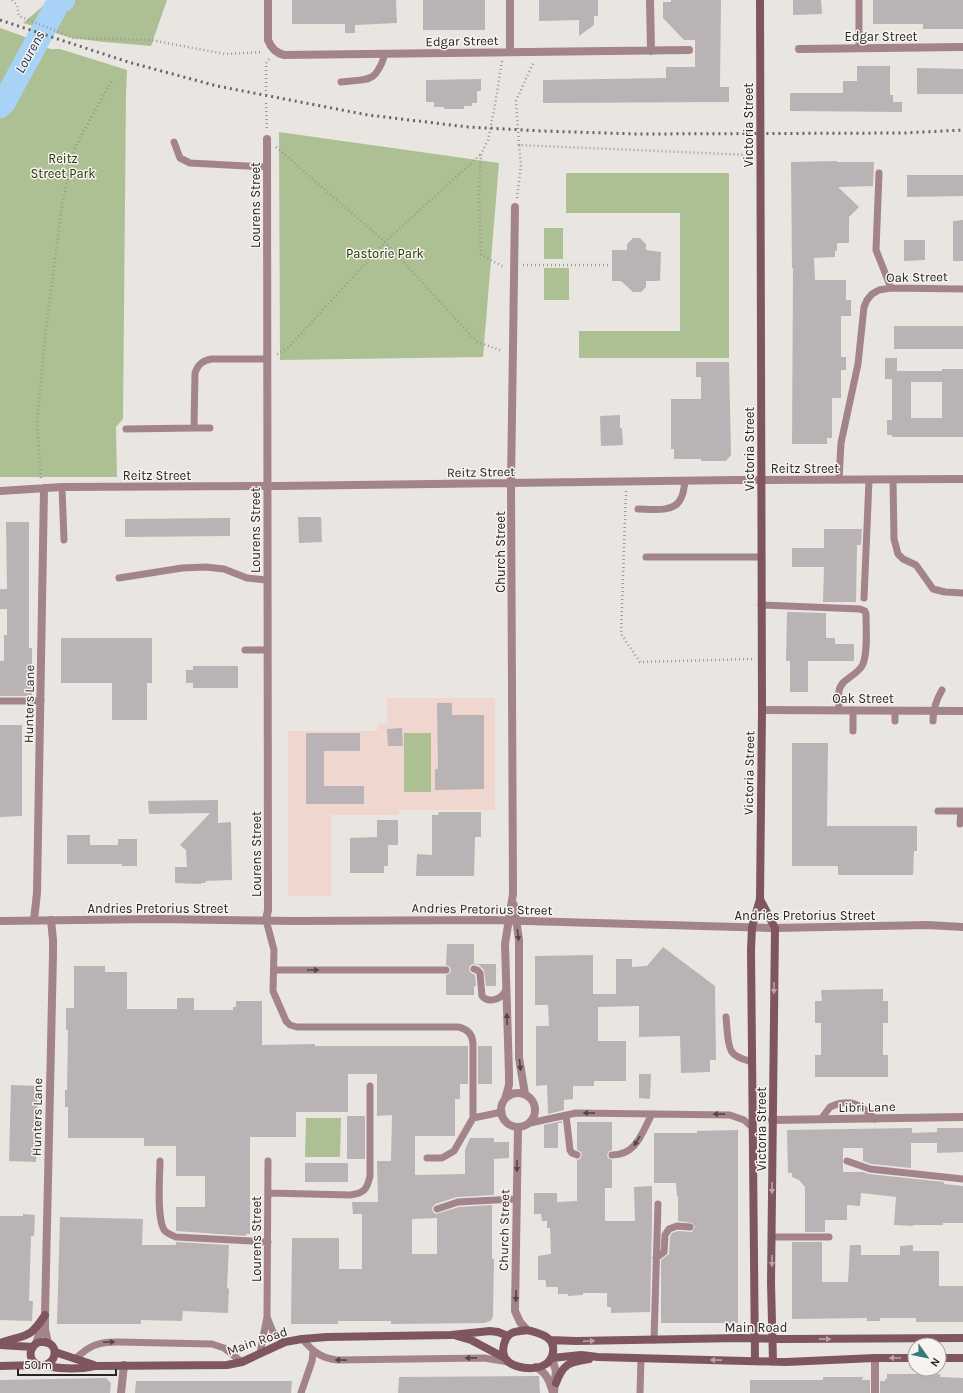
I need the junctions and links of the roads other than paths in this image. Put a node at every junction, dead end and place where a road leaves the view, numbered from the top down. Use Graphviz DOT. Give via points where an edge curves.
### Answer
graph roads {
  1 [pos="268,0"];
  2 [pos="510,0"];
  3 [pos="650,0"];
  4 [pos="760,0"];
  5 [pos="858,0"];
  6 [pos="963,47"];
  7 [pos="860,48"];
  8 [pos="799,49"];
  9 [pos="689,50"];
  10 [pos="651,51"];
  11 [pos="506,52"];
  12 [pos="385,54"];
  13 [pos="341,82"];
  14 [pos="267,139"];
  15 [pos="174,142"];
  16 [pos="266,167"];
  17 [pos="879,173"];
  18 [pos="515,207"];
  19 [pos="891,288"];
  20 [pos="963,289"];
  21 [pos="267,359"];
  22 [pos="126,428"];
  23 [pos="194,428"];
  24 [pos="210,428"];
  25 [pos="963,479"];
  26 [pos="839,480"];
  27 [pos="869,480"];
  28 [pos="893,480"];
  29 [pos="685,481"];
  30 [pos="761,481"];
  31 [pos="511,484"];
  32 [pos="267,486"];
  33 [pos="62,487"];
  34 [pos="43,488"];
  35 [pos="0,491"];
  36 [pos="638,509"];
  37 [pos="64,540"];
  38 [pos="646,557"];
  39 [pos="761,557"];
  40 [pos="119,578"];
  41 [pos="267,580"];
  42 [pos="963,593"];
  43 [pos="864,598"];
  44 [pos="761,605"];
  45 [pos="245,650"];
  46 [pos="267,650"];
  47 [pos="942,690"];
  48 [pos="41,701"];
  49 [pos="0,702"];
  50 [pos="762,710"];
  51 [pos="839,710"];
  52 [pos="853,710"];
  53 [pos="895,710"];
  54 [pos="933,710"];
  55 [pos="963,710"];
  56 [pos="895,721"];
  57 [pos="933,721"];
  58 [pos="853,731"];
  59 [pos="938,811"];
  60 [pos="962,811"];
  61 [pos="960,824"];
  62 [pos="760,899"];
  63 [pos="34,920"];
  64 [pos="51,920"];
  65 [pos="266,920"];
  66 [pos="513,920"];
  67 [pos="0,921"];
  68 [pos="752,927"];
  69 [pos="775,928"];
  70 [pos="961,928"];
  71 [pos="474,969"];
  72 [pos="274,970"];
  73 [pos="446,970"];
  74 [pos="506,989"];
  75 [pos="726,1017"];
  76 [pos="752,1062"];
  77 [pos="370,1086"];
  78 [pos="524,1094"];
  79 [pos="506,1099"];
  80 [pos="502,1112"];
  81 [pos="652,1114"];
  82 [pos="566,1115"];
  83 [pos="963,1117"];
  84 [pos="473,1118"];
  85 [pos="822,1119"];
  86 [pos="875,1119"];
  87 [pos="772,1120"];
  88 [pos="530,1122"];
  89 [pos="518,1127"];
  90 [pos="753,1128"];
  91 [pos="612,1155"];
  92 [pos="577,1156"];
  93 [pos="427,1158"];
  94 [pos="160,1161"];
  95 [pos="268,1161"];
  96 [pos="847,1161"];
  97 [pos="963,1179"];
  98 [pos="268,1193"];
  99 [pos="516,1199"];
  100 [pos="658,1204"];
  101 [pos="437,1209"];
  102 [pos="690,1227"];
  103 [pos="772,1237"];
  104 [pos="829,1237"];
  105 [pos="268,1242"];
  106 [pos="656,1258"];
  107 [pos="45,1315"];
  108 [pos="267,1317"];
  109 [pos="527,1330"];
  110 [pos="451,1335"];
  111 [pos="508,1336"];
  112 [pos="963,1338"];
  113 [pos="754,1339"];
  114 [pos="773,1339"];
  115 [pos="302,1340"];
  116 [pos="550,1340"];
  117 [pos="654,1340"];
  118 [pos="285,1342"];
  119 [pos="48,1343"];
  120 [pos="0,1344"];
  121 [pos="34,1345"];
  122 [pos="55,1352"];
  123 [pos="313,1352"];
  124 [pos="260,1353"];
  125 [pos="598,1357"];
  126 [pos="552,1358"];
  127 [pos="641,1358"];
  128 [pos="875,1358"];
  129 [pos="907,1358"];
  130 [pos="947,1358"];
  131 [pos="963,1358"];
  132 [pos="75,1359"];
  133 [pos="507,1360"];
  134 [pos="755,1361"];
  135 [pos="242,1362"];
  136 [pos="774,1362"];
  137 [pos="124,1365"];
  138 [pos="0,1366"];
  139 [pos="41,1366"];
  140 [pos="95,1366"];
  141 [pos="536,1367"];
  142 [pos="556,1383"];
  143 [pos="121,1393"];
  144 [pos="301,1393"];
  145 [pos="553,1393"];
  146 [pos="640,1393"];
  147 [pos="875,1393"];
  1 -- 12 [label="street, Edgar Street" via="268,40 275,51 284,55"];
  2 -- 11 [label="street"];
  3 -- 10 [label="street"];
  4 -- 30 [label="main road, Victoria Street"];
  5 -- 7 [label="lane"];
  6 -- 7 [label="street, Edgar Street"];
  7 -- 8 [label="street, Edgar Street"];
  9 -- 10 [label="street, Edgar Street"];
  10 -- 11 [label="street, Edgar Street"];
  11 -- 12 [label="street, Edgar Street"];
  12 -- 13 [label="lane" via="376,74 363,80"];
  14 -- 16 [label="street, Lourens Street"];
  15 -- 16 [label="lane" via="180,158 190,163"];
  16 -- 21 [label="street, Lourens Street"];
  17 -- 19 [label="lane" via="876,250"];
  18 -- 31 [label="street, Church Street"];
  19 -- 20 [label="lane, Oak Street"];
  19 -- 26 [label="lane, Oak Street" via="872,294 864,307 858,364 842,443"];
  21 -- 23 [label="lane" via="212,359 198,365 195,373"];
  21 -- 32 [label="street, Lourens Street"];
  22 -- 23 [label="lane"];
  23 -- 24 [label="lane"];
  25 -- 28 [label="street, Reitz Street"];
  26 -- 27 [label="street, Reitz Street"];
  26 -- 30 [label="street, Reitz Street"];
  27 -- 28 [label="street, Reitz Street"];
  27 -- 43 [label="lane"];
  28 -- 42 [label="lane" via="894,539 898,554 916,565 933,588"];
  29 -- 30 [label="street, Reitz Street"];
  29 -- 31 [label="street, Reitz Street"];
  29 -- 36 [label="lane" via="680,500 671,508"];
  30 -- 39 [label="main road, Victoria Street"];
  31 -- 32 [label="street, Reitz Street"];
  31 -- 66 [label="street, Church Street"];
  32 -- 33 [label="street, Reitz Street"];
  32 -- 41 [label="street, Lourens Street"];
  33 -- 34 [label="street, Reitz Street"];
  33 -- 37 [label="lane"];
  34 -- 35 [label="street, Reitz Street"];
  34 -- 48 [label="street, Hunters Lane"];
  38 -- 39 [label="lane"];
  39 -- 44 [label="main road, Victoria Street"];
  40 -- 41 [label="lane" via="182,568 206,567 224,569 247,578"];
  41 -- 46 [label="street, Lourens Street"];
  44 -- 50 [label="main road, Victoria Street"];
  44 -- 51 [label="lane" via="865,611 863,665 857,674 840,687"];
  45 -- 46 [label="lane"];
  46 -- 65 [label="street, Lourens Street"];
  47 -- 54 [label="lane"];
  48 -- 49 [label="lane"];
  48 -- 63 [label="street, Hunters Lane" via="37,893"];
  50 -- 51 [label="street, Oak Street"];
  50 -- 62 [label="main road, Victoria Street"];
  51 -- 52 [label="street, Oak Street"];
  52 -- 53 [label="street, Oak Street"];
  52 -- 58 [label="lane"];
  53 -- 54 [label="street, Oak Street"];
  53 -- 56 [label="lane"];
  54 -- 55 [label="street, Oak Street"];
  54 -- 57 [label="lane"];
  59 -- 60 [label="lane"];
  60 -- 61 [label="lane"];
  62 -- 68 [label="main road, Victoria Street"];
  62 -- 69 [label="main road, Victoria Street"];
  63 -- 64 [label="street, Andries Pretorius Street"];
  63 -- 67 [label="street, Andries Pretorius Street"];
  64 -- 65 [label="street, Andries Pretorius Street"];
  64 -- 107 [label="street, Hunters Lane" via="53,954"];
  65 -- 66 [label="street, Andries Pretorius Street"];
  65 -- 72 [label="lane" via="274,950"];
  66 -- 68 [label="street, Andries Pretorius Street"];
  66 -- 74 [label="street, Church Street" via="505,944"];
  66 -- 78 [label="street, Church Street, one-way" via="519,940 519,1058"];
  68 -- 69 [label="street, Andries Pretorius Street"];
  68 -- 76 [label="main road, Victoria Street"];
  69 -- 70 [label="street, Andries Pretorius Street"];
  69 -- 87 [label="main road, Victoria Street, one-way"];
  71 -- 74 [label="lane" via="480,973 484,998 500,998"];
  72 -- 73 [label="lane, one-way"];
  72 -- 84 [label="lane" via="273,991 284,1018 294,1026 458,1027 466,1030 472,1036 473,1045"];
  79 -- 74 [label="street, Church Street, one-way" via="509,1085"];
  75 -- 76 [label="lane" via="731,1052"];
  76 -- 90 [label="main road, Victoria Street"];
  77 -- 98 [label="lane" via="370,1176 366,1189 350,1195"];
  78 -- 79 [label="street" via="514,1094"];
  78 -- 88 [label="street, Church Street" via="535,1107 535,1114"];
  79 -- 80 [label="street, Church Street" via="502,1105"];
  80 -- 84 [label="lane"];
  80 -- 89 [label="street" via="511,1126"];
  81 -- 82 [label="lane, one-way"];
  90 -- 81 [label="lane, one-way" via="744,1120 730,1115"];
  81 -- 91 [label="lane, one-way" via="632,1148 623,1154"];
  82 -- 88 [label="lane"];
  82 -- 92 [label="lane" via="570,1150"];
  83 -- 86 [label="street, Libri Lane"];
  84 -- 93 [label="lane" via="457,1148 442,1158"];
  85 -- 86 [label="street, Libri Lane"];
  85 -- 86 [label="lane" via="830,1107 847,1103 862,1106"];
  85 -- 87 [label="street, Libri Lane"];
  87 -- 103 [label="main road, Victoria Street, one-way"];
  88 -- 89 [label="street"];
  89 -- 99 [label="street, Church Street, one-way"];
  90 -- 113 [label="main road, Victoria Street"];
  94 -- 105 [label="lane" via="160,1218 165,1231 170,1235"];
  95 -- 98 [label="lane, Lourens Street"];
  96 -- 97 [label="lane" via="870,1169"];
  98 -- 105 [label="lane, Lourens Street"];
  99 -- 101 [label="lane" via="458,1202"];
  99 -- 109 [label="street, Church Street, one-way" via="515,1311"];
  100 -- 106 [label="lane"];
  102 -- 106 [label="lane" via="677,1226 669,1229 665,1235 664,1252"];
  103 -- 104 [label="lane"];
  103 -- 114 [label="main road, Victoria Street, one-way"];
  105 -- 108 [label="lane, Lourens Street"];
  106 -- 117 [label="lane"];
  107 -- 119 [label="street, Hunters Lane"];
  107 -- 120 [label="main road" via="33,1332"];
  107 -- 121 [label="street, Hunters Lane"];
  108 -- 118 [label="lane, Lourens Street" via="273,1332"];
  108 -- 124 [label="lane, Lourens Street"];
  109 -- 111 [label="main road"];
  109 -- 116 [label="main road"];
  110 -- 111 [label="main road, Main Road" via="490,1331"];
  110 -- 115 [label="main road, Main Road" via="328,1337"];
  110 -- 133 [label="main road, Main Road" via="471,1340"];
  111 -- 133 [label="main road" via="504,1346"];
  114 -- 112 [label="main road, Main Road, one-way"];
  113 -- 114 [label="main road, Main Road"];
  113 -- 117 [label="main road, Main Road"];
  113 -- 134 [label="main road, Victoria Street"];
  114 -- 136 [label="main road, Victoria Street"];
  115 -- 118 [label="main road, Main Road"];
  115 -- 123 [label="lane"];
  116 -- 117 [label="main road, Main Road, one-way"];
  116 -- 126 [label="main road"];
  118 -- 124 [label="main road, Main Road"];
  119 -- 121 [label="main road" via="42,1341"];
  119 -- 122 [label="main road" via="53,1346"];
  120 -- 121 [label="main road"];
  121 -- 139 [label="main road" via="31,1358"];
  122 -- 132 [label="main road, Main Road"];
  122 -- 139 [label="main road" via="54,1360"];
  133 -- 123 [label="lane, one-way" via="337,1360"];
  123 -- 144 [label="lane"];
  124 -- 135 [label="main road, Main Road"];
  125 -- 126 [label="main road" via="573,1355"];
  125 -- 127 [label="main road"];
  125 -- 142 [label="main road" via="568,1365 561,1370"];
  126 -- 141 [label="main road" via="545,1365"];
  126 -- 142 [label="street"];
  134 -- 127 [label="main road, one-way"];
  127 -- 146 [label="lane"];
  129 -- 128 [label="main road, one-way"];
  128 -- 136 [label="main road"];
  128 -- 147 [label="street"];
  130 -- 131 [label="main road"];
  132 -- 135 [label="lane, one-way" via="85,1349 104,1342 194,1343 219,1346"];
  132 -- 140 [label="main road, Main Road"];
  133 -- 141 [label="main road" via="520,1367"];
  134 -- 136 [label="main road"];
  135 -- 137 [label="main road, Main Road" via="227,1365"];
  137 -- 140 [label="main road, Main Road"];
  137 -- 143 [label="street"];
  138 -- 139 [label="main road, Main Road"];
  139 -- 140 [label="main road, Main Road" via="75,1369"];
  141 -- 145 [label="street" via="546,1376"];
  142 -- 145 [label="street"];
}
